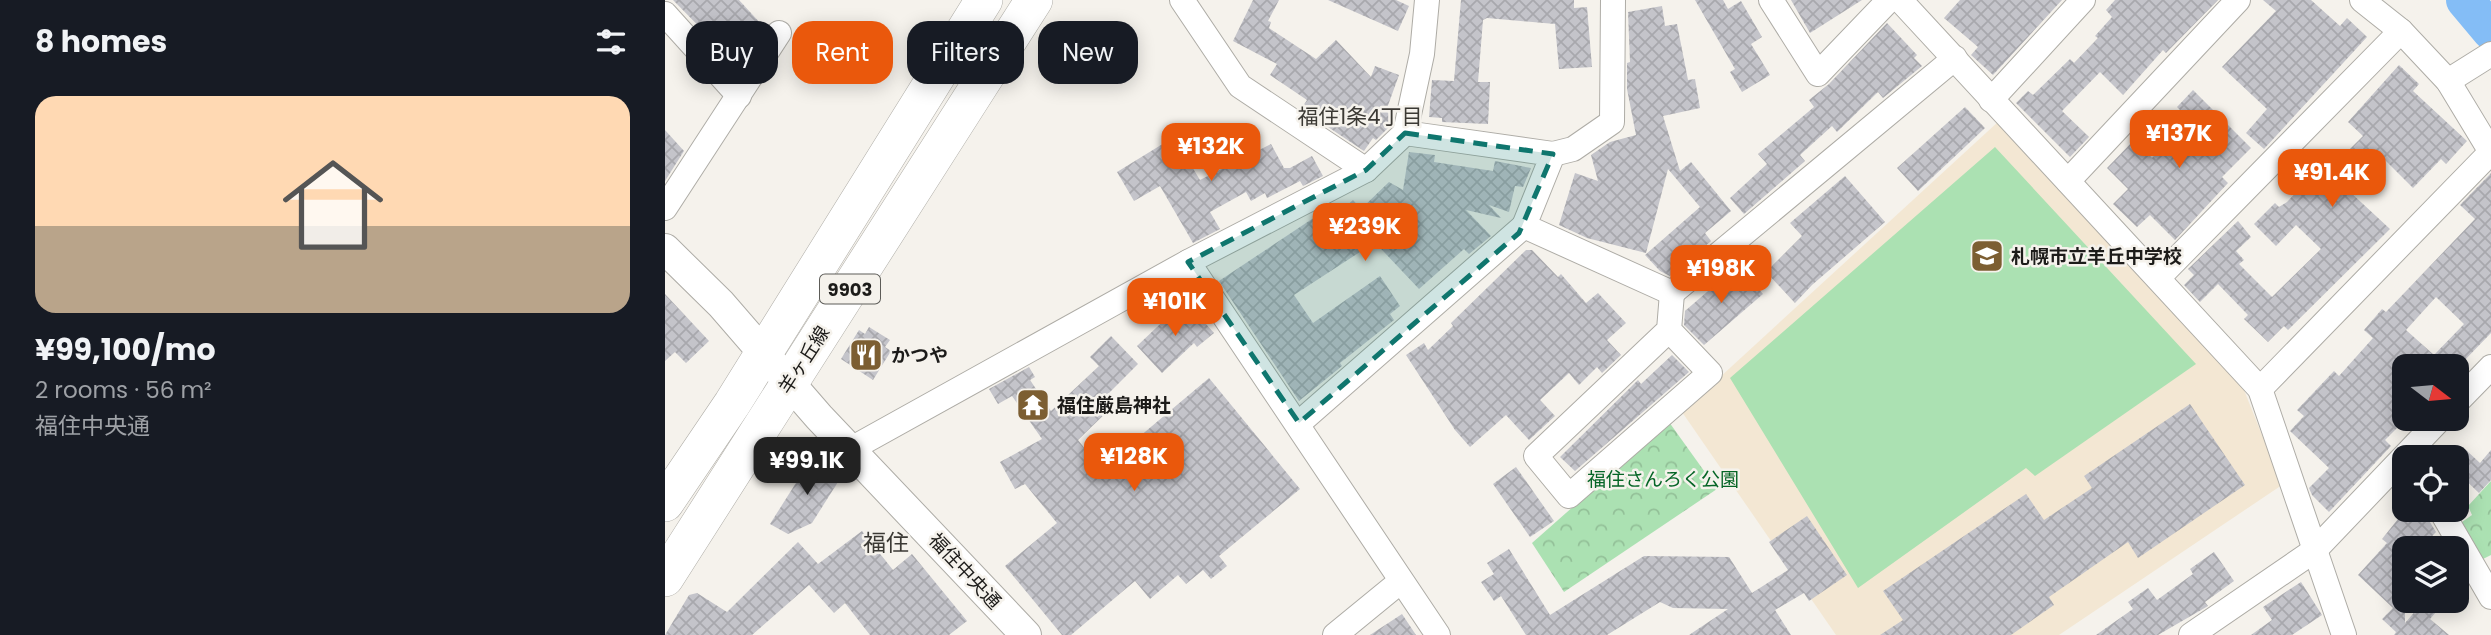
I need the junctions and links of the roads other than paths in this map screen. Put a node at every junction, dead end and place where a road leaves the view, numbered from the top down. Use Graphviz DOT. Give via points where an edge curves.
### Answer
graph roads {
  1 [pos="984,0"];
  2 [pos="1034,0"];
  3 [pos="1182,0"];
  4 [pos="1427,0"];
  5 [pos="1613,0"];
  6 [pos="1771,0"];
  7 [pos="1889,0"];
  8 [pos="1900,0"];
  9 [pos="2083,0"];
  10 [pos="2238,0"];
  11 [pos="2362,0"];
  12 [pos="1202,10"];
  13 [pos="665,14"];
  14 [pos="2401,31"];
  15 [pos="779,33"];
  16 [pos="2491,54"];
  17 [pos="1955,58"];
  18 [pos="2448,81"];
  19 [pos="739,96"];
  20 [pos="1991,100"];
  21 [pos="1405,133"];
  22 [pos="2491,152"];
  23 [pos="1553,154"];
  24 [pos="1366,170"];
  25 [pos="2068,181"];
  26 [pos="665,208"];
  27 [pos="1524,226"];
  28 [pos="665,249"];
  29 [pos="1188,262"];
  30 [pos="2158,277"];
  31 [pos="1672,293"];
  32 [pos="1669,330"];
  33 [pos="763,351"];
  34 [pos="2491,367"];
  35 [pos="789,382"];
  36 [pos="2260,389"];
  37 [pos="2469,390"];
  38 [pos="1299,424"];
  39 [pos="2429,431"];
  40 [pos="2417,445"];
  41 [pos="851,449"];
  42 [pos="2392,471"];
  43 [pos="665,503"];
  44 [pos="2448,522"];
  45 [pos="2315,550"];
  46 [pos="665,578"];
  47 [pos="1401,581"];
  48 [pos="2491,597"];
  49 [pos="1025,635"];
  50 [pos="1335,635"];
  51 [pos="1438,635"];
  52 [pos="2191,635"];
  53 [pos="2344,635"];
  1 -- 33 [label="main road, 羊ヶ丘線 / 9903"];
  2 -- 35 [label="main road, 羊ヶ丘線 / 9903"];
  3 -- 12 [label="street"];
  4 -- 21 [label="street" via="1422,54"];
  5 -- 23 [label="street" via="1612,122 1573,149"];
  6 -- 7 [label="street" via="1818,74"];
  8 -- 17 [label="street"];
  9 -- 20 [label="street"];
  10 -- 25 [label="street"];
  11 -- 14 [label="street"];
  12 -- 24 [label="street" via="1240,86"];
  13 -- 19 [label="street"];
  14 -- 18 [label="street"];
  14 -- 30 [label="street"];
  15 -- 19 [label="street"];
  16 -- 18 [label="street"];
  17 -- 20 [label="street"];
  17 -- 31 [label="street"];
  18 -- 22 [label="street"];
  19 -- 26 [label="street"];
  20 -- 25 [label="street"];
  21 -- 23 [label="street"];
  21 -- 24 [label="street"];
  22 -- 36 [label="street"];
  23 -- 27 [label="street"];
  24 -- 29 [label="street"];
  25 -- 30 [label="street"];
  27 -- 31 [label="street"];
  27 -- 38 [label="street"];
  28 -- 33 [label="street, 福住中央通"];
  29 -- 38 [label="street"];
  29 -- 41 [label="street"];
  30 -- 36 [label="street"];
  31 -- 32 [label="street"];
  32 -- 32 [label="street" via="1710,373 1569,496 1536,456"];
  33 -- 35 [label="street, 福住中央通"];
  33 -- 43 [label="main road, 羊ヶ丘線 / 9903"];
  34 -- 37 [label="street"];
  35 -- 41 [label="street, 福住中央通"];
  35 -- 46 [label="main road, 羊ヶ丘線 / 9903"];
  36 -- 45 [label="street"];
  38 -- 47 [label="street"];
  39 -- 40 [label="street"];
  41 -- 49 [label="street, 福住中央通"];
  42 -- 45 [label="street"];
  44 -- 48 [label="street"];
  45 -- 52 [label="street"];
  45 -- 53 [label="street"];
  47 -- 50 [label="street"];
  47 -- 51 [label="street"];
}
